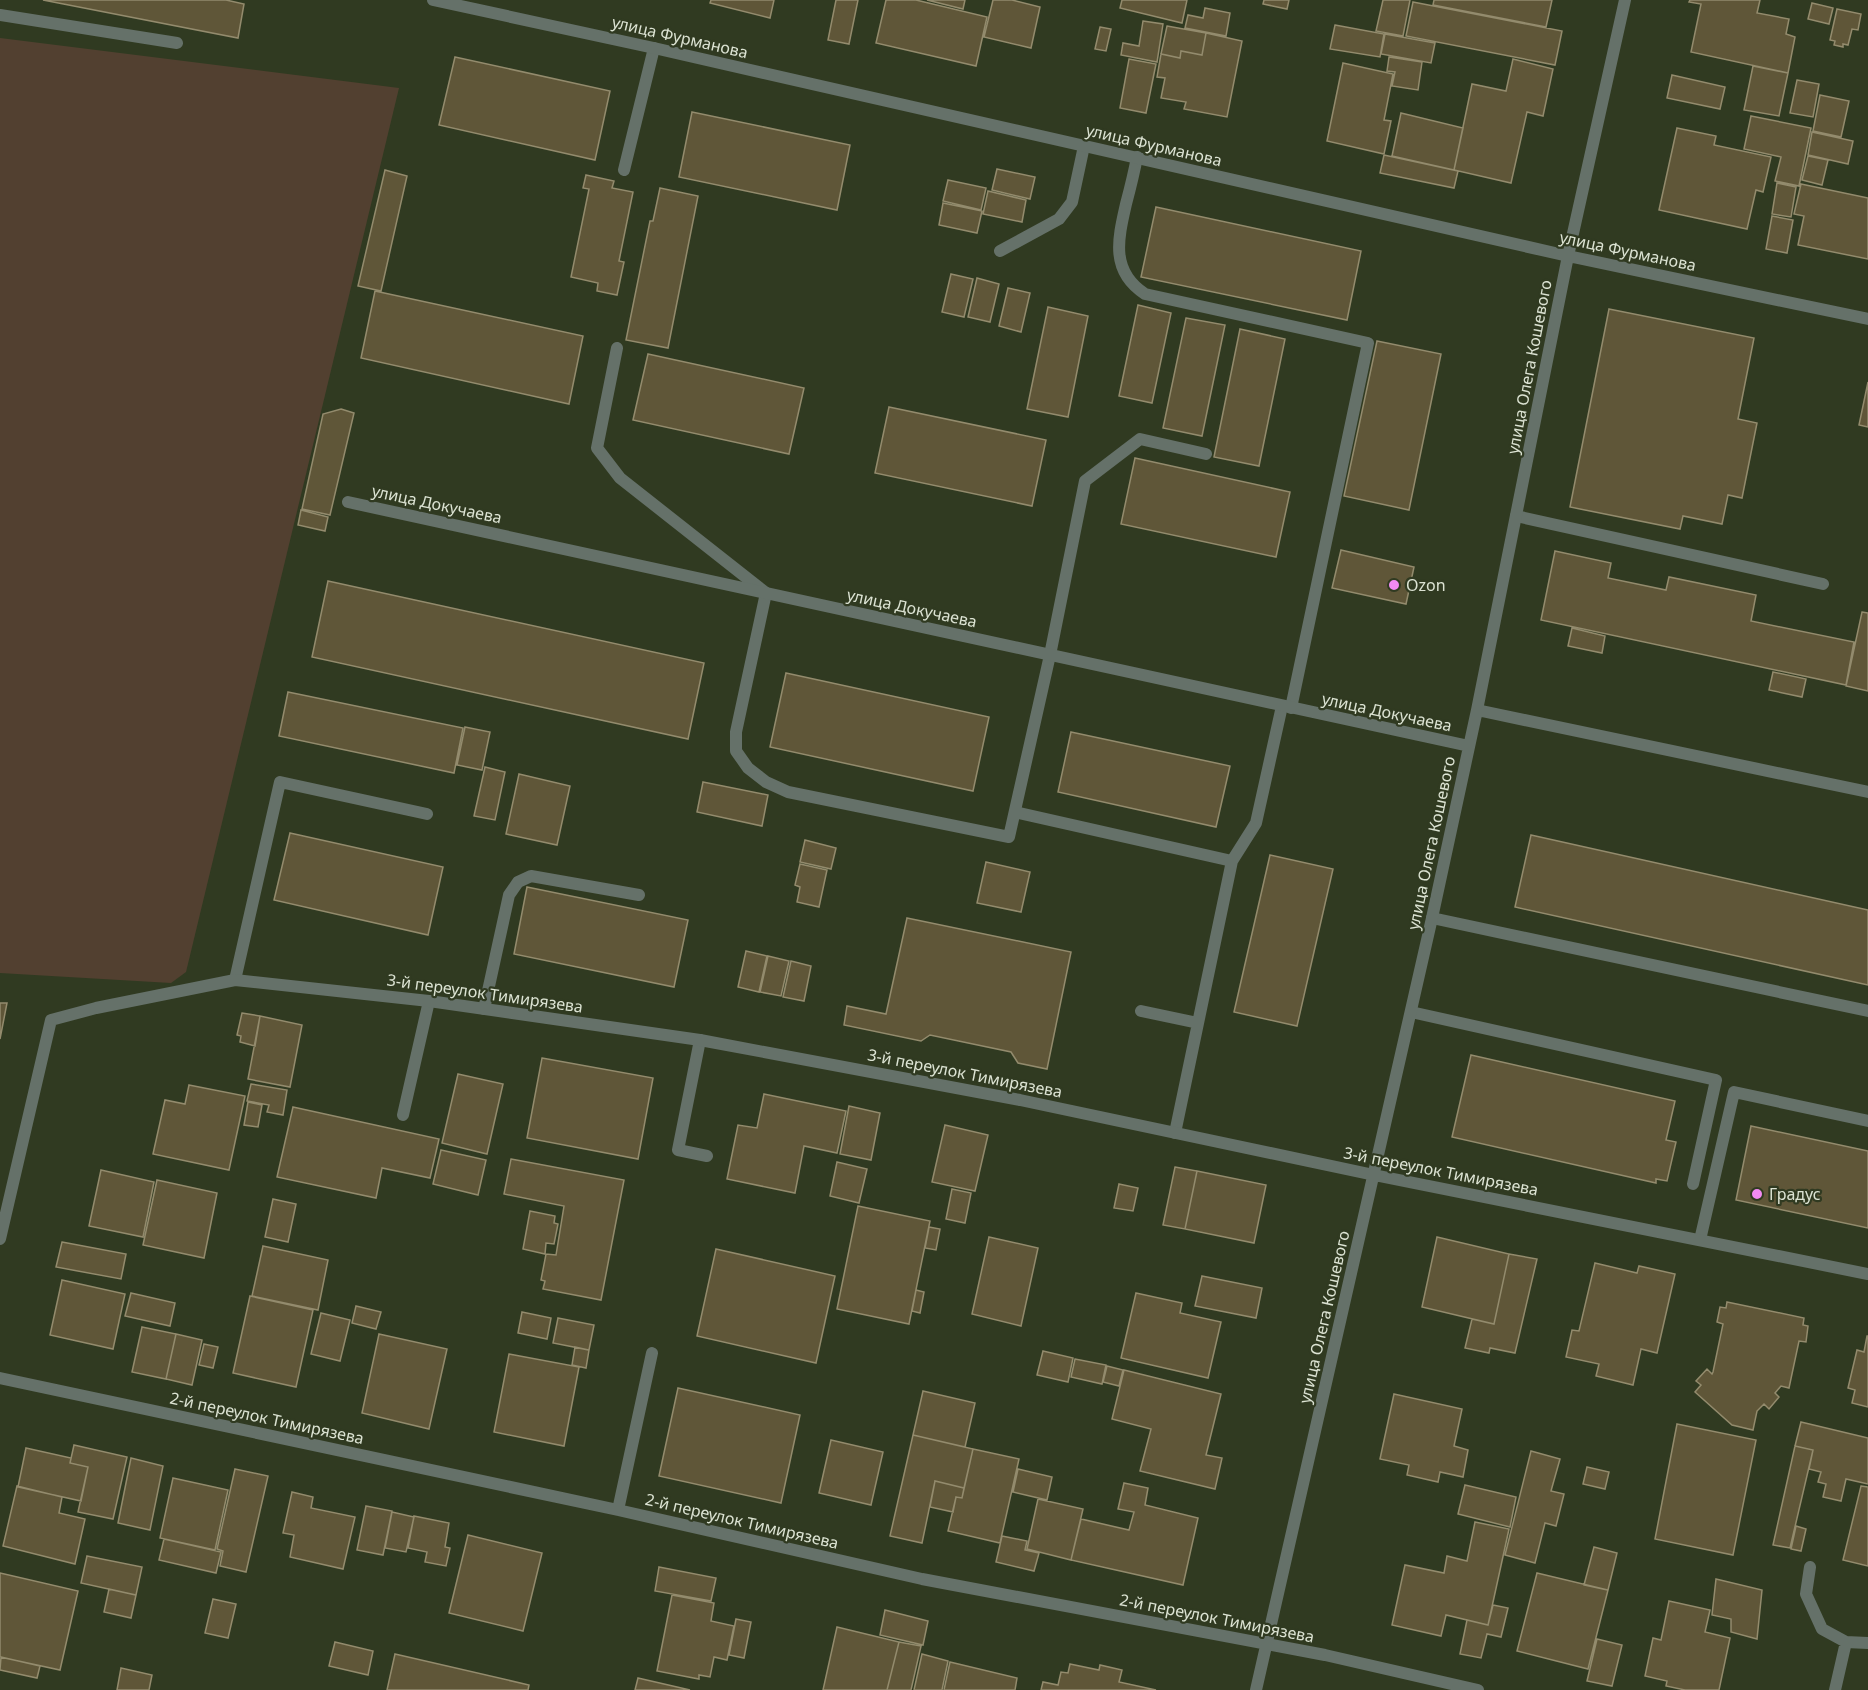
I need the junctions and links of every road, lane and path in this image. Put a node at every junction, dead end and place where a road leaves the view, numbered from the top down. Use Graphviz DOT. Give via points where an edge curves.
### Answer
graph roads {
  1 [pos="433,0"];
  2 [pos="1625,0"];
  3 [pos="0,15"];
  4 [pos="177,43"];
  5 [pos="654,48"];
  6 [pos="1084,146"];
  7 [pos="1137,158"];
  8 [pos="624,170"];
  9 [pos="1000,251"];
  10 [pos="1568,256"];
  11 [pos="1868,318"];
  12 [pos="617,348"];
  13 [pos="1206,454"];
  14 [pos="348,502"];
  15 [pos="1516,516"];
  16 [pos="1823,584"];
  17 [pos="766,593"];
  18 [pos="1050,655"];
  19 [pos="1287,707"];
  20 [pos="1477,710"];
  21 [pos="1469,746"];
  22 [pos="1868,792"];
  23 [pos="1015,812"];
  24 [pos="427,814"];
  25 [pos="1232,861"];
  26 [pos="639,896"];
  27 [pos="1432,918"];
  28 [pos="235,980"];
  29 [pos="429,1001"];
  30 [pos="484,1009"];
  31 [pos="1141,1011"];
  32 [pos="1868,1011"];
  33 [pos="1411,1012"];
  34 [pos="1198,1023"];
  35 [pos="700,1040"];
  36 [pos="403,1115"];
  37 [pos="1868,1121"];
  38 [pos="1174,1133"];
  39 [pos="706,1156"];
  40 [pos="1374,1175"];
  41 [pos="1693,1184"];
  42 [pos="0,1239"];
  43 [pos="1700,1240"];
  44 [pos="1868,1274"];
  45 [pos="652,1353"];
  46 [pos="0,1378"];
  47 [pos="618,1510"];
  48 [pos="1810,1567"];
  49 [pos="1846,1642"];
  50 [pos="1868,1643"];
  51 [pos="1266,1644"];
  52 [pos="1256,1690"];
  53 [pos="1478,1690"];
  54 [pos="1835,1690"];
  1 -- 5 [label="street, улица Фурманова"];
  2 -- 10 [label="street, улица Олега Кошевого"];
  3 -- 4 [label="street"];
  5 -- 6 [label="street, улица Фурманова"];
  5 -- 8 [label="street"];
  6 -- 7 [label="street, улица Фурманова"];
  6 -- 9 [label="street" via="1072,202 1059,219"];
  7 -- 10 [label="street, улица Фурманова"];
  7 -- 19 [label="street" via="1118,249 1133,287 1144,294 1368,343"];
  10 -- 11 [label="street, улица Фурманова"];
  10 -- 15 [label="street, улица Олега Кошевого"];
  12 -- 17 [label="street" via="597,448 620,478"];
  13 -- 18 [label="street" via="1140,440 1085,481"];
  14 -- 17 [label="street, улица Докучаева"];
  15 -- 16 [label="street"];
  15 -- 20 [label="street, улица Олега Кошевого"];
  17 -- 18 [label="street, улица Докучаева"];
  17 -- 23 [label="street" via="736,732 736,751 748,768 788,792 1009,837"];
  18 -- 19 [label="street, улица Докучаева"];
  18 -- 23 [label="street"];
  19 -- 21 [label="street, улица Докучаева"];
  19 -- 25 [label="street" via="1256,823"];
  20 -- 21 [label="street, улица Олега Кошевого"];
  20 -- 22 [label="street, улица Докучаева"];
  21 -- 27 [label="street, улица Олега Кошевого"];
  23 -- 25 [label="street"];
  24 -- 28 [label="street" via="280,782"];
  25 -- 34 [label="street"];
  26 -- 30 [label="street" via="531,876 518,882 508,895"];
  27 -- 32 [label="street"];
  27 -- 33 [label="street, улица Олега Кошевого"];
  28 -- 29 [label="street, 3-й переулок Тимирязева"];
  28 -- 42 [label="street, 3-й переулок Тимирязева" via="51,1020"];
  29 -- 30 [label="street, 3-й переулок Тимирязева"];
  29 -- 36 [label="street"];
  30 -- 35 [label="street, 3-й переулок Тимирязева"];
  31 -- 34 [label="street"];
  33 -- 40 [label="street, улица Олега Кошевого"];
  33 -- 41 [label="street" via="1716,1080"];
  34 -- 38 [label="street"];
  35 -- 38 [label="street, 3-й переулок Тимирязева"];
  35 -- 39 [label="street" via="678,1150"];
  37 -- 43 [label="street" via="1734,1092"];
  38 -- 40 [label="street, 3-й переулок Тимирязева"];
  40 -- 43 [label="street, 3-й переулок Тимирязева"];
  40 -- 51 [label="street, улица Олега Кошевого"];
  43 -- 44 [label="street, 3-й переулок Тимирязева"];
  45 -- 47 [label="street"];
  46 -- 47 [label="street, 2-й переулок Тимирязева"];
  47 -- 51 [label="street, 2-й переулок Тимирязева" via="922,1579"];
  48 -- 49 [label="street" via="1806,1594 1822,1629"];
  49 -- 50 [label="street"];
  49 -- 54 [label="street"];
  51 -- 52 [label="street, улица Олега Кошевого"];
  51 -- 53 [label="street, 2-й переулок Тимирязева"];
}
